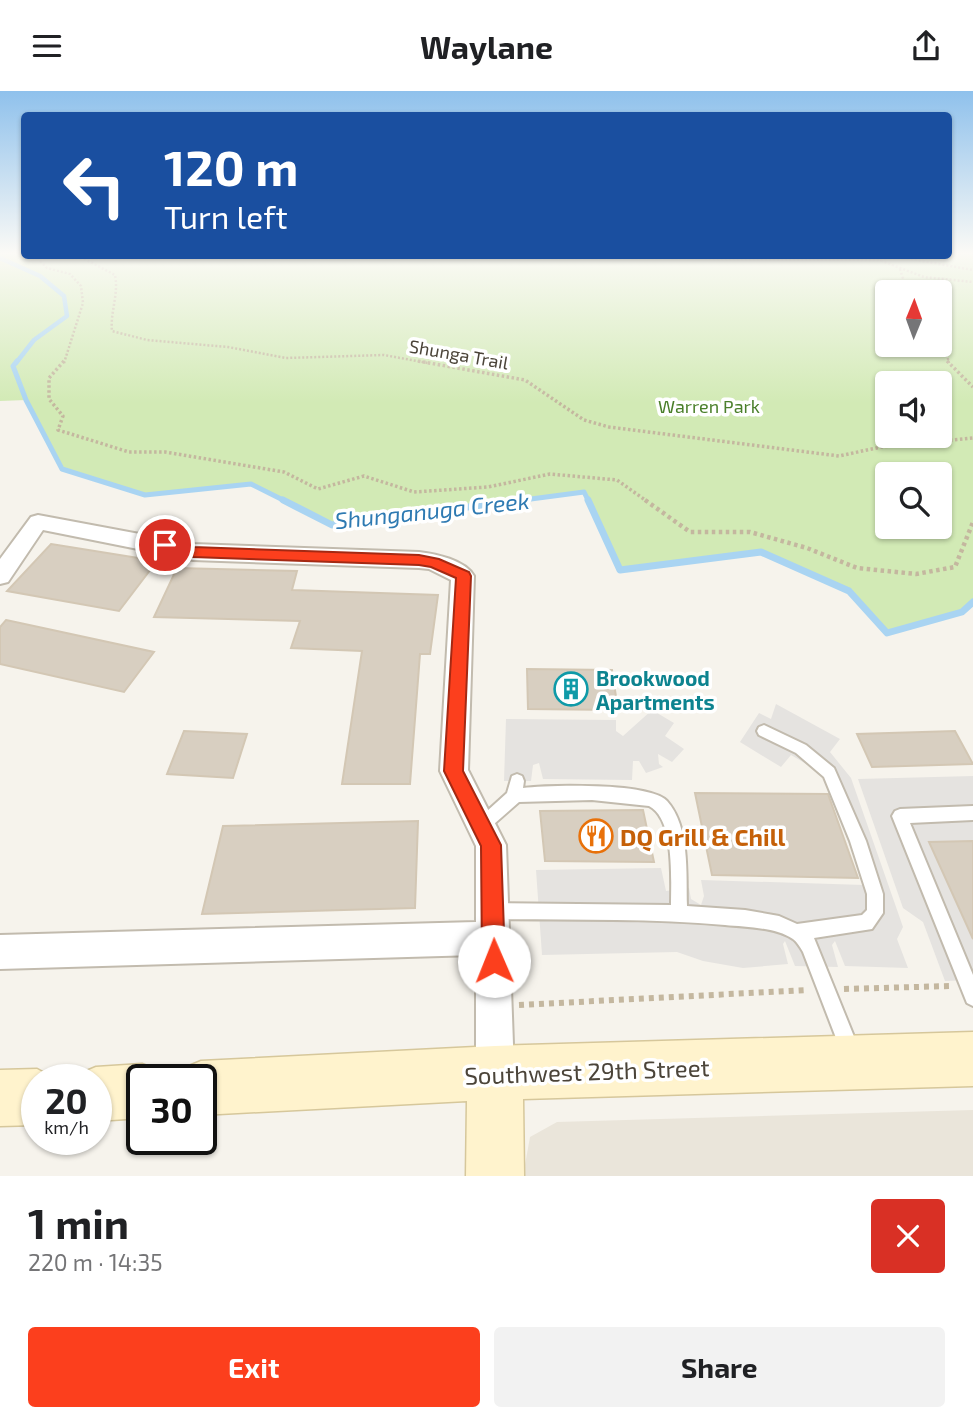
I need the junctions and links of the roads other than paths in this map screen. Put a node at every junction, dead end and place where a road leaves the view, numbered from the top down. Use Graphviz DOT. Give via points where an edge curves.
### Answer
graph roads {
  1 [pos="0,576"];
  2 [pos="764,731"];
  3 [pos="517,781"];
  4 [pos="514,797"];
  5 [pos="973,813"];
  6 [pos="481,826"];
  7 [pos="679,913"];
  8 [pos="493,925"];
  9 [pos="798,932"];
  10 [pos="0,952"];
  11 [pos="971,991"];
  12 [pos="973,1059"];
  13 [pos="855,1062"];
  14 [pos="495,1073"];
  15 [pos="217,1087"];
  16 [pos="21,1097"];
  17 [pos="0,1098"];
  18 [pos="495,1176"];
  1 -- 6 [label="street" via="38,522 193,552 419,560 450,568 463,576 454,771"];
  2 -- 9 [label="lane" via="801,749 829,773 875,894 875,913 866,923"];
  3 -- 4 [label="lane"];
  4 -- 6 [label="lane"];
  4 -- 7 [label="lane" via="618,795 659,803 675,840"];
  5 -- 11 [label="lane" via="900,816"];
  6 -- 8 [label="street" via="491,845"];
  7 -- 8 [label="lane"];
  7 -- 9 [label="lane" via="770,922"];
  8 -- 10 [label="street"];
  8 -- 14 [label="street"];
  9 -- 13 [label="lane" via="809,946"];
  12 -- 13 [label="main road, Southwest 29th Street"];
  13 -- 14 [label="main road, Southwest 29th Street"];
  14 -- 15 [label="main road, Southwest 29th Street"];
  14 -- 18 [label="main road"];
  16 -- 17 [label="main road"];
}
